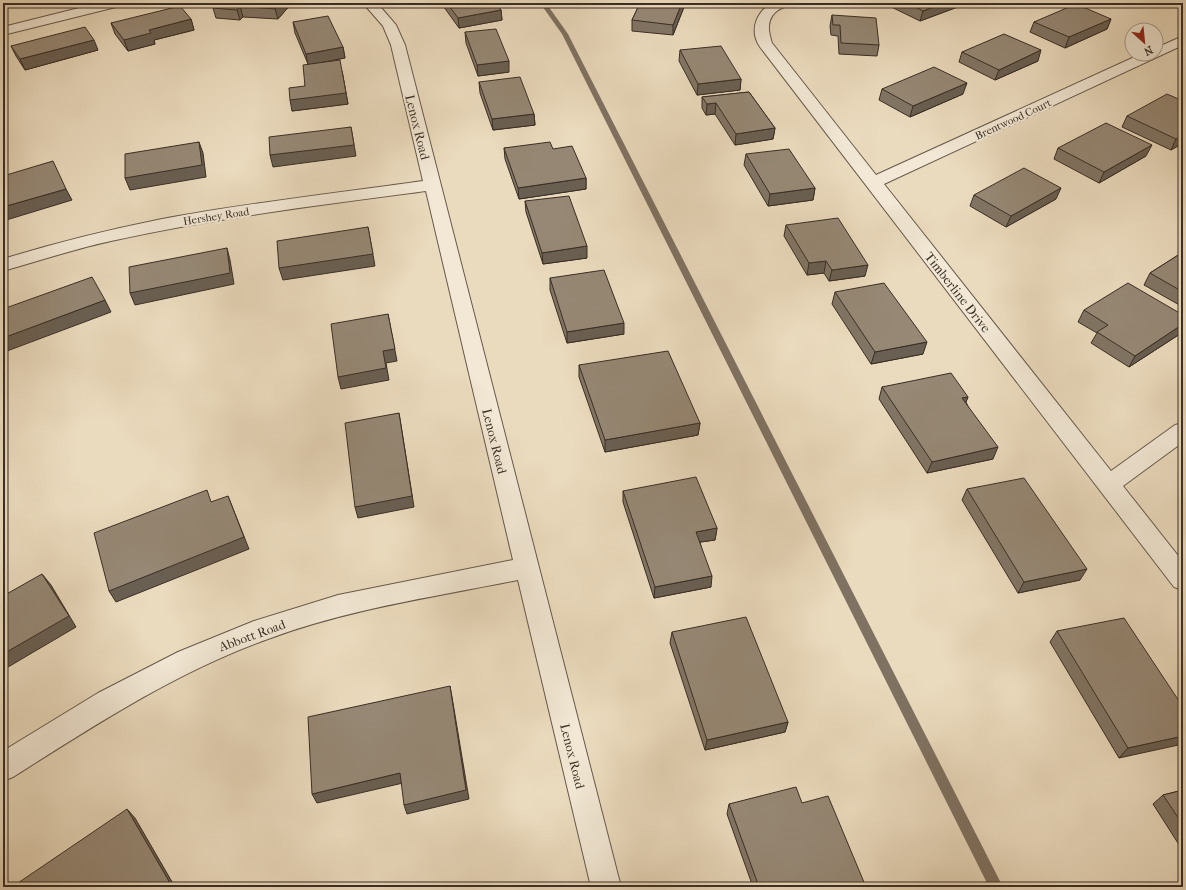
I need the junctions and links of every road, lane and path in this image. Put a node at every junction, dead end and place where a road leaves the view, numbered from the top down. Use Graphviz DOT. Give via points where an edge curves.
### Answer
graph roads {
  1 [pos="115,3"];
  2 [pos="370,3"];
  3 [pos="782,3"];
  4 [pos="3,31"];
  5 [pos="1183,40"];
  6 [pos="1164,49"];
  7 [pos="1135,62"];
  8 [pos="873,183"];
  9 [pos="432,185"];
  10 [pos="3,265"];
  11 [pos="1183,431"];
  12 [pos="1108,485"];
  13 [pos="526,568"];
  14 [pos="1183,580"];
  15 [pos="3,767"];
  16 [pos="606,887"];
  1 -- 4 [label="street"];
  2 -- 9 [label="street, Lenox Road" via="389,26 398,44"];
  3 -- 8 [label="street, Timberline Drive" via="766,13 761,22 760,32 765,44"];
  5 -- 6 [label="street, Brentwood Court"];
  7 -- 8 [label="street, Brentwood Court"];
  8 -- 12 [label="street, Timberline Drive"];
  9 -- 10 [label="street, Hershey Road" via="161,224 96,238"];
  9 -- 13 [label="street, Lenox Road"];
  11 -- 12 [label="street"];
  12 -- 14 [label="street, Timberline Drive"];
  13 -- 15 [label="street, Abbott Road" via="338,606 263,628 174,667 108,702"];
  13 -- 16 [label="street, Lenox Road"];
}
